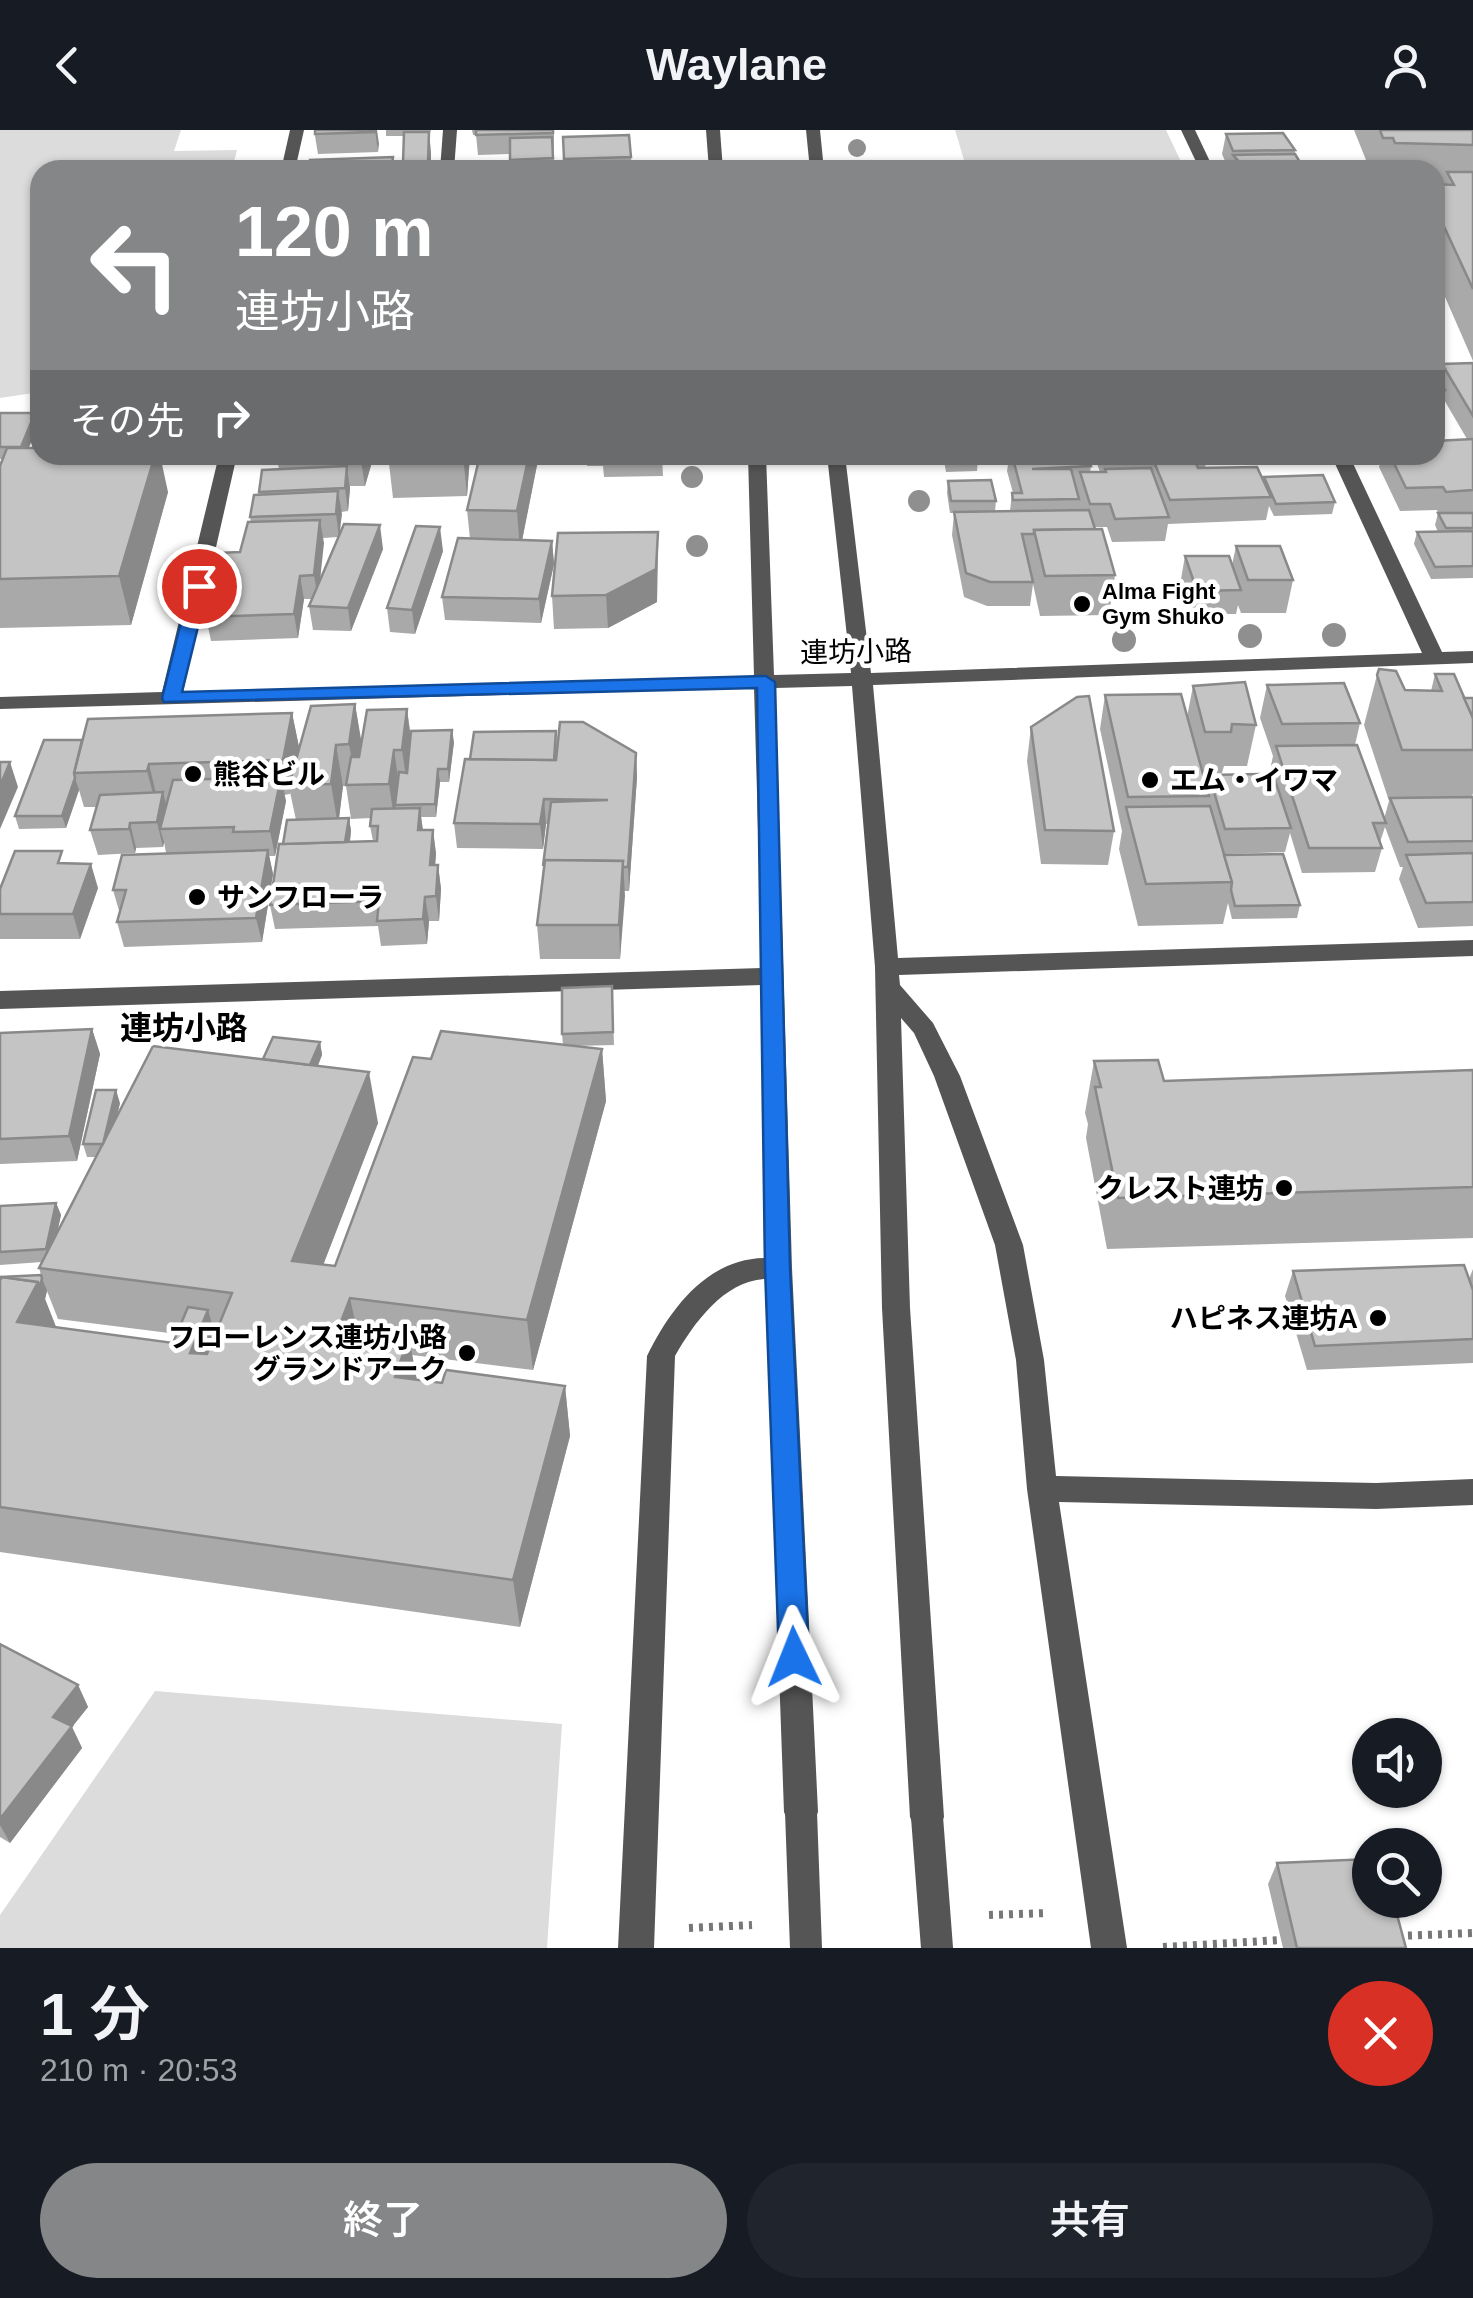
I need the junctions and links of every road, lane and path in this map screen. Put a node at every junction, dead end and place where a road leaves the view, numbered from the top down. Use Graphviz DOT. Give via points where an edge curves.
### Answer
graph roads {
  1 [pos="297,130"];
  2 [pos="450,130"];
  3 [pos="712,130"];
  4 [pos="813,130"];
  5 [pos="1188,130"];
  6 [pos="290,160"];
  7 [pos="448,160"];
  8 [pos="715,160"];
  9 [pos="816,160"];
  10 [pos="1202,160"];
  11 [pos="226,465"];
  12 [pos="757,465"];
  13 [pos="837,465"];
  14 [pos="1345,465"];
  15 [pos="1473,657"];
  16 [pos="1435,658"];
  17 [pos="862,680"];
  18 [pos="766,682"];
  19 [pos="171,698"];
  20 [pos="0,703"];
  21 [pos="1473,948"];
  22 [pos="774,976"];
  23 [pos="888,977"];
  24 [pos="0,1000"];
  25 [pos="778,1268"];
  26 [pos="1042,1489"];
  27 [pos="1473,1492"];
  28 [pos="1473,1933"];
  29 [pos="1387,1936"];
  30 [pos="1281,1940"];
  31 [pos="1155,1947"];
  32 [pos="636,1948"];
  33 [pos="806,1948"];
  34 [pos="937,1948"];
  35 [pos="1110,1948"];
  1 -- 6 [label="street"];
  2 -- 7 [label="street"];
  3 -- 8 [label="street"];
  4 -- 9 [label="street"];
  5 -- 10 [label="street"];
  11 -- 19 [label="street"];
  12 -- 18 [label="street"];
  13 -- 17 [label="street"];
  14 -- 16 [label="street"];
  15 -- 16 [label="street, 連坊小路"];
  16 -- 17 [label="street, 連坊小路"];
  17 -- 18 [label="street, 連坊小路"];
  17 -- 23 [label="street"];
  18 -- 19 [label="street, 連坊小路"];
  18 -- 22 [label="street"];
  19 -- 20 [label="street, 連坊小路"];
  21 -- 23 [label="street"];
  22 -- 24 [label="street"];
  22 -- 25 [label="street"];
  23 -- 26 [label="street" via="947,1076 1010,1245"];
  23 -- 34 [label="street, bridge" via="896,1308"];
  25 -- 32 [label="street" via="744,1270 718,1286 686,1316 661,1356"];
  25 -- 33 [label="street, bridge"];
  26 -- 27 [label="street"];
  26 -- 35 [label="street"];
  28 -- 29 [label="path"];
  30 -- 31 [label="path"];
}
